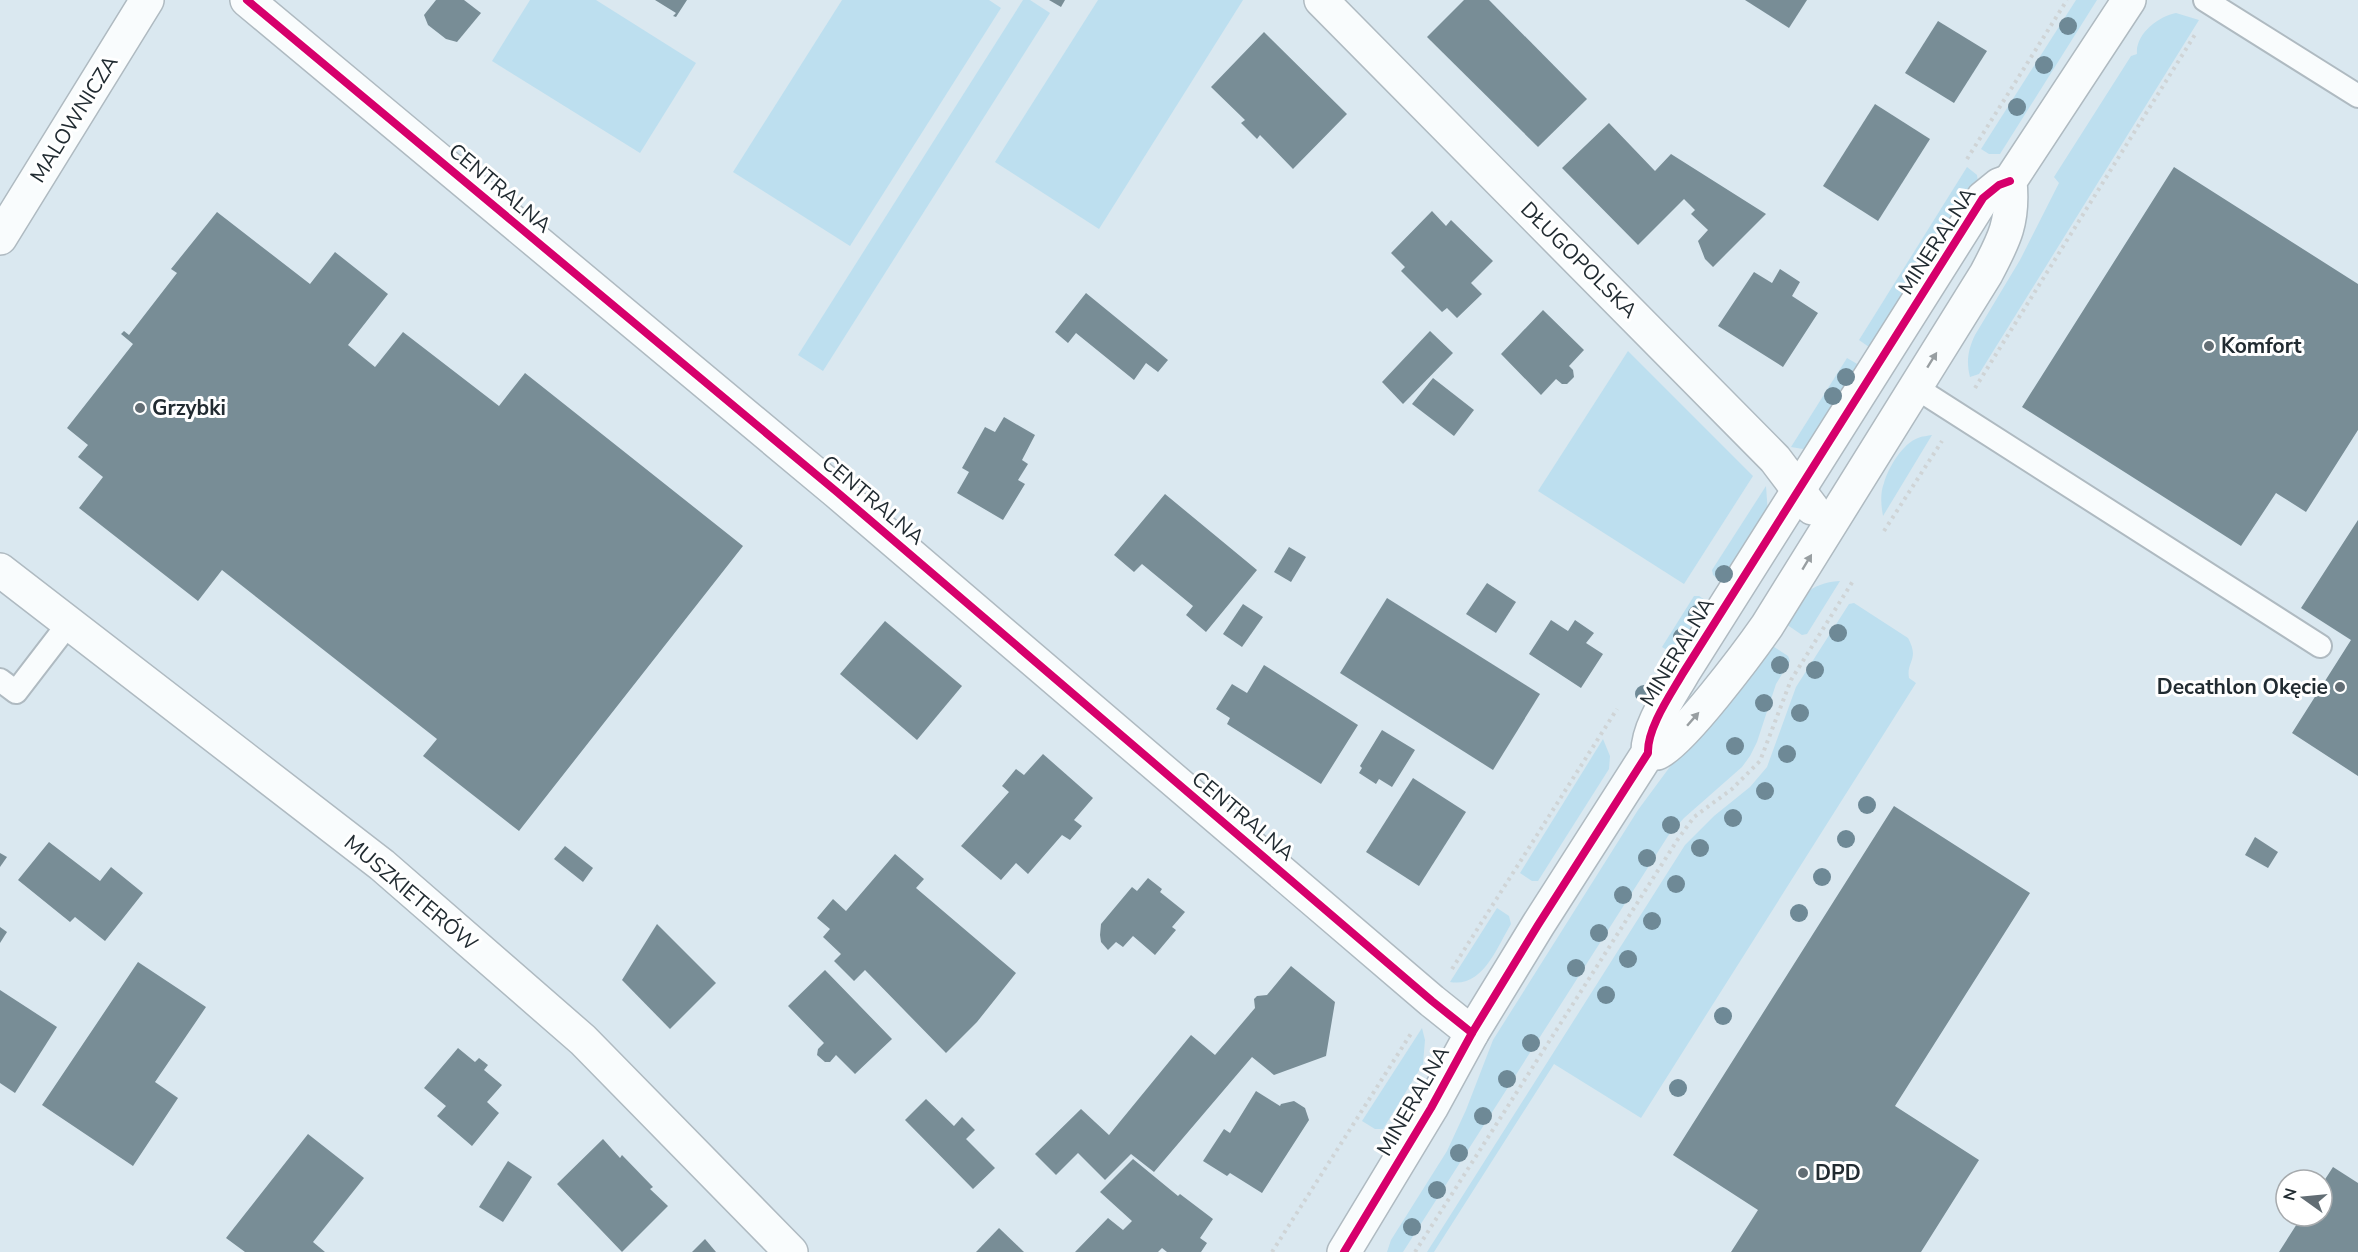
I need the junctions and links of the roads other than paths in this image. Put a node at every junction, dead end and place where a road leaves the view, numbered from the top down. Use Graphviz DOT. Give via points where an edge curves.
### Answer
graph roads {
  1 [pos="147,0"];
  2 [pos="247,0"];
  3 [pos="1321,0"];
  4 [pos="2129,0"];
  5 [pos="2205,0"];
  6 [pos="2358,96"];
  7 [pos="2010,181"];
  8 [pos="0,238"];
  9 [pos="1915,387"];
  10 [pos="1800,490"];
  11 [pos="1827,529"];
  12 [pos="0,570"];
  13 [pos="69,623"];
  14 [pos="2320,646"];
  15 [pos="0,680"];
  16 [pos="1648,753"];
  17 [pos="1472,1033"];
  18 [pos="791,1252"];
  19 [pos="1344,1252"];
  1 -- 8 [label="street, MALOWNICZA"];
  2 -- 17 [label="street, CENTRALNA" via="837,492"];
  3 -- 10 [label="street, DŁUGOPOLSKA" via="1775,459"];
  4 -- 7 [label="street, MINERALNA"];
  5 -- 6 [label="lane"];
  9 -- 7 [label="street, MINERALNA, one-way" via="1998,251 2009,224"];
  7 -- 10 [label="street, MINERALNA" via="1983,198"];
  9 -- 11 [label="street, MINERALNA"];
  9 -- 14 [label="lane"];
  10 -- 11 [label="street, DŁUGOPOLSKA"];
  10 -- 16 [label="street, MINERALNA" via="1678,681 1659,715 1647,744"];
  16 -- 11 [label="street, MINERALNA, one-way" via="1662,750 1734,672"];
  12 -- 13 [label="street, MUSZKIETERÓW"];
  13 -- 15 [label="lane" via="16,692"];
  13 -- 18 [label="street, MUSZKIETERÓW" via="382,865 583,1040"];
  16 -- 17 [label="street, MINERALNA"];
  17 -- 19 [label="street, MINERALNA"];
}
